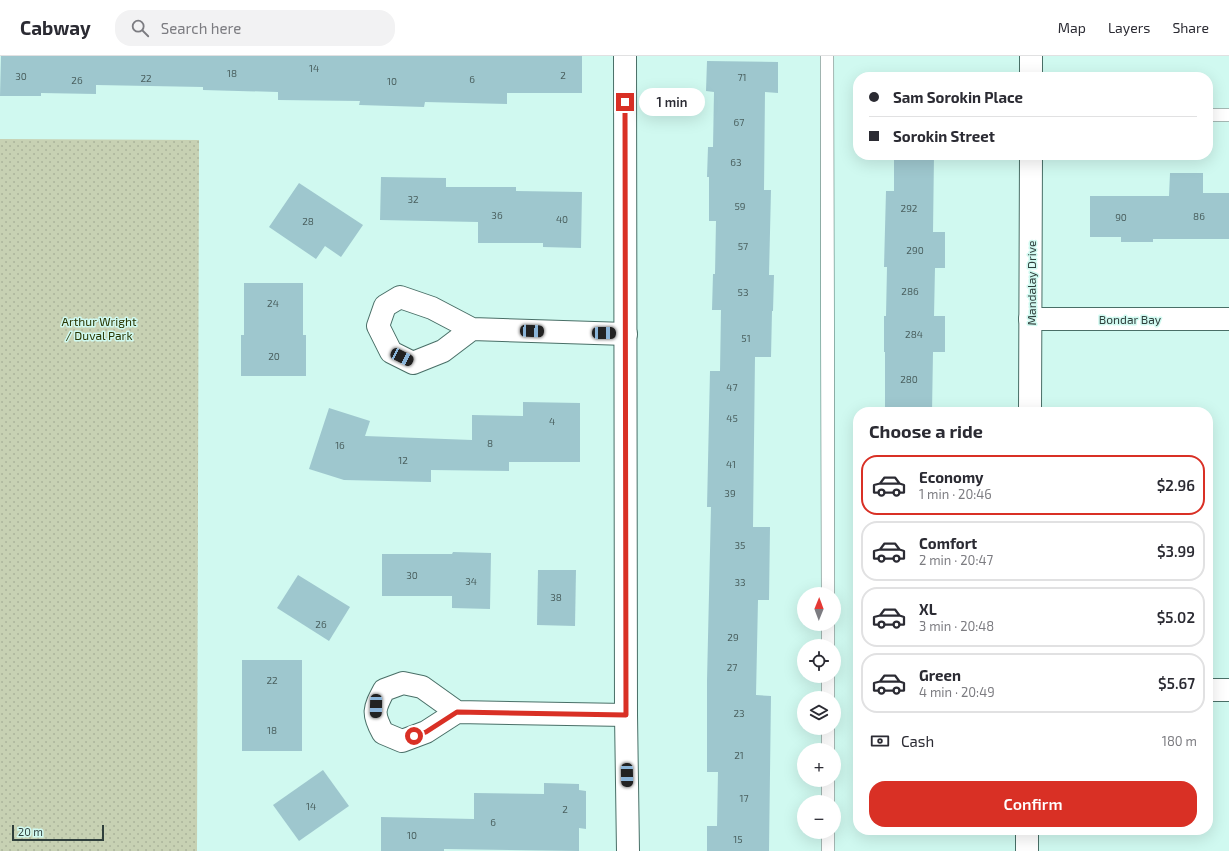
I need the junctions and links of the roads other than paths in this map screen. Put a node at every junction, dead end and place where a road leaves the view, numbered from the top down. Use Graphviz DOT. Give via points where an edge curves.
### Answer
graph roads {
  1 [pos="625,56"];
  2 [pos="827,56"];
  3 [pos="1031,56"];
  4 [pos="1031,72"];
  5 [pos="1213,115"];
  6 [pos="1229,115"];
  7 [pos="1031,160"];
  8 [pos="1030,319"];
  9 [pos="1229,319"];
  10 [pos="472,330"];
  11 [pos="626,334"];
  12 [pos="1030,407"];
  13 [pos="828,587"];
  14 [pos="1213,690"];
  15 [pos="1229,690"];
  16 [pos="457,712"];
  17 [pos="626,715"];
  18 [pos="1027,835"];
  19 [pos="828,839"];
  20 [pos="628,851"];
  21 [pos="828,851"];
  22 [pos="1027,851"];
  1 -- 11 [label="street"];
  2 -- 13 [label="lane"];
  3 -- 4 [label="street"];
  5 -- 6 [label="lane"];
  7 -- 8 [label="street, Mandalay Drive"];
  8 -- 9 [label="street, Bondar Bay"];
  8 -- 12 [label="street, Mandalay Drive"];
  10 -- 11 [label="street"];
  11 -- 17 [label="street"];
  14 -- 15 [label="street"];
  16 -- 17 [label="street"];
  17 -- 20 [label="street"];
  18 -- 22 [label="street"];
  19 -- 21 [label="lane"];
}
